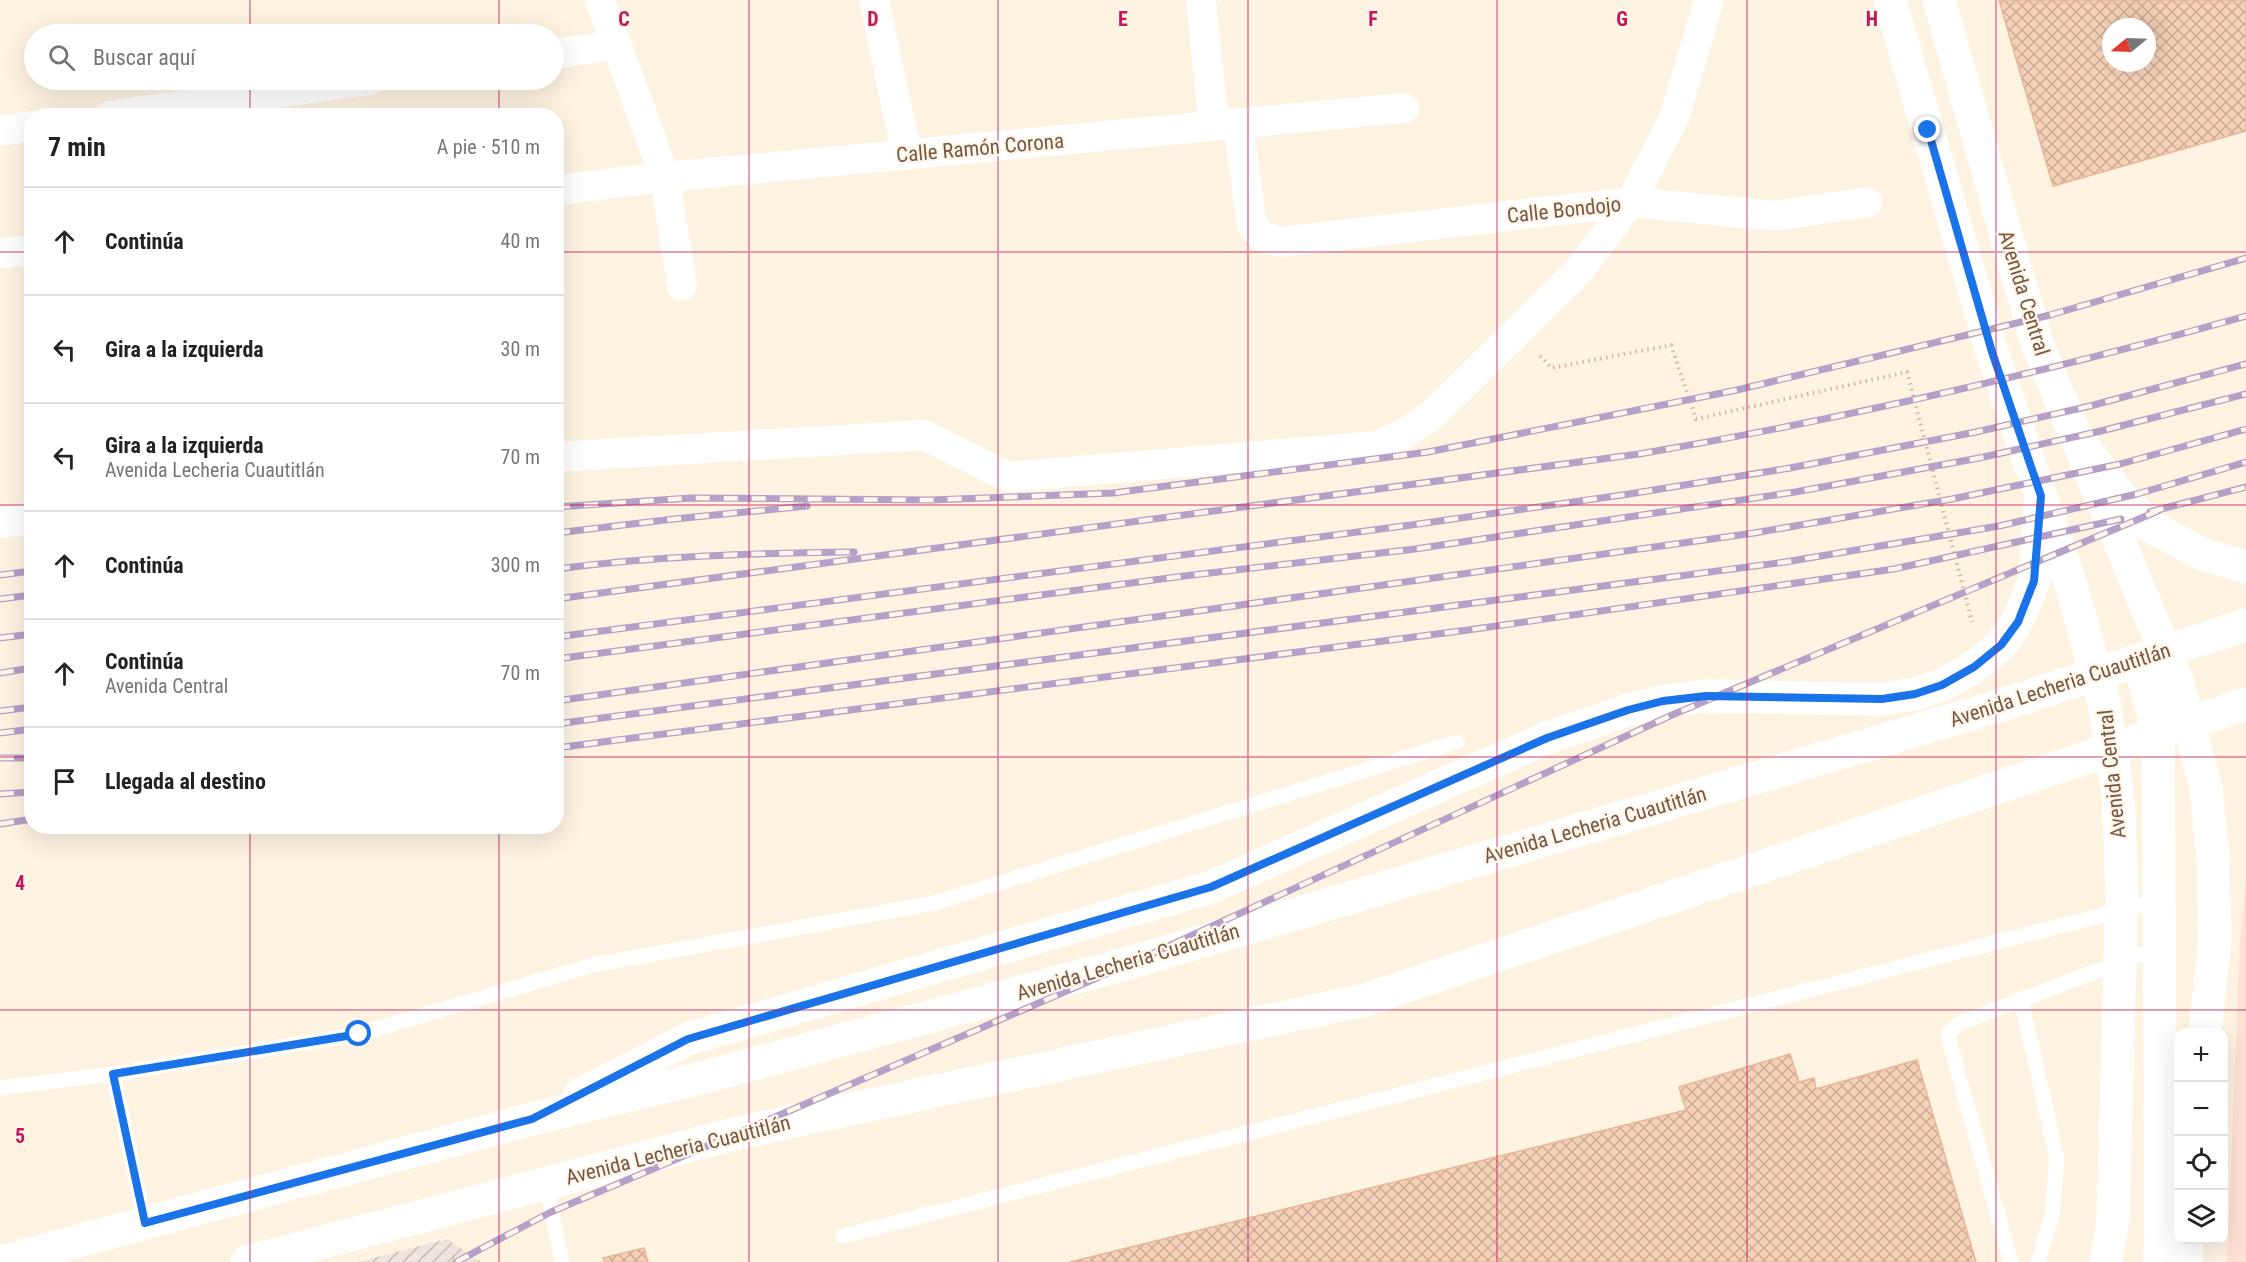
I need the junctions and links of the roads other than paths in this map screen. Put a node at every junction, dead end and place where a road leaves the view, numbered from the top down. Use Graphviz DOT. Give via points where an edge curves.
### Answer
graph roads {
  1 [pos="600,0"];
  2 [pos="874,0"];
  3 [pos="1201,0"];
  4 [pos="1709,0"];
  5 [pos="1890,0"];
  6 [pos="1939,0"];
  7 [pos="617,45"];
  8 [pos="564,53"];
  9 [pos="297,90"];
  10 [pos="167,108"];
  11 [pos="1404,108"];
  12 [pos="1226,125"];
  13 [pos="24,127"];
  14 [pos="0,131"];
  15 [pos="907,155"];
  16 [pos="665,177"];
  17 [pos="564,189"];
  18 [pos="1631,202"];
  19 [pos="1867,202"];
  20 [pos="682,286"];
  21 [pos="2074,433"];
  22 [pos="564,457"];
  23 [pos="2041,496"];
  24 [pos="24,520"];
  25 [pos="0,523"];
  26 [pos="2246,567"];
  27 [pos="2246,625"];
  28 [pos="2139,660"];
  29 [pos="2246,704"];
  30 [pos="2158,733"];
  31 [pos="1457,742"];
  32 [pos="2159,901"];
  33 [pos="2160,947"];
  34 [pos="2020,999"];
  35 [pos="2205,1028"];
  36 [pos="113,1074"];
  37 [pos="0,1088"];
  38 [pos="532,1119"];
  39 [pos="546,1183"];
  40 [pos="145,1223"];
  41 [pos="843,1236"];
  42 [pos="2187,1244"];
  43 [pos="0,1262"];
  44 [pos="247,1262"];
  45 [pos="562,1262"];
  46 [pos="2011,1262"];
  47 [pos="2038,1262"];
  48 [pos="2106,1262"];
  49 [pos="2159,1262"];
  50 [pos="2186,1262"];
  1 -- 7 [label="street"];
  2 -- 15 [label="street"];
  3 -- 12 [label="street"];
  4 -- 18 [label="street" via="1676,115"];
  5 -- 23 [label="main road, Avenida Central" via="1992,352"];
  6 -- 21 [label="main road, Avenida Central" via="2037,343"];
  7 -- 8 [label="street"];
  7 -- 16 [label="street"];
  9 -- 10 [label="street"];
  11 -- 12 [label="street, Calle Ramón Corona"];
  12 -- 15 [label="street, Calle Ramón Corona"];
  12 -- 18 [label="street, Calle Bondojo" via="1252,225 1261,236 1280,242"];
  13 -- 14 [label="street"];
  15 -- 16 [label="street, Calle Ramón Corona"];
  16 -- 17 [label="street, Calle Ramón Corona"];
  16 -- 20 [label="street"];
  18 -- 19 [label="street, Calle Bondojo" via="1775,216"];
  18 -- 22 [label="street" via="1577,273 1432,415 1377,446 1008,477 924,435"];
  21 -- 26 [label="main road" via="2124,500 2150,526 2204,555"];
  21 -- 35 [label="main road, Avenida Central" via="2177,680 2206,788 2214,858 2215,939"];
  23 -- 38 [label="main road" via="2034,581 2018,622 2001,645 1974,667 1942,685 1882,699 1706,696 1628,710 1547,738 1211,887 688,1039"];
  23 -- 48 [label="main road, Avenida Central" via="2104,703 2118,794 2122,892 2113,1220"];
  24 -- 25 [label="street"];
  27 -- 28 [label="main road, Avenida Lecheria Cuautitlán"];
  28 -- 30 [label="main road"];
  28 -- 38 [label="main road, Avenida Lecheria Cuautitlán" via="1999,706 1136,961 705,1077"];
  29 -- 30 [label="main road, Avenida Lecheria Cuautitlán"];
  30 -- 32 [label="main road"];
  30 -- 39 [label="main road, Avenida Lecheria Cuautitlán" via="1365,1000 738,1133"];
  31 -- 36 [label="lane" via="934,903 592,965 359,1034"];
  32 -- 33 [label="main road"];
  32 -- 41 [label="lane"];
  33 -- 34 [label="lane"];
  33 -- 49 [label="main road"];
  34 -- 46 [label="lane" via="1960,1023 1949,1033"];
  34 -- 47 [label="lane" via="2057,1159 2052,1216"];
  36 -- 37 [label="lane"];
  36 -- 40 [label="lane"];
  38 -- 40 [label="main road, Avenida Lecheria Cuautitlán"];
  39 -- 44 [label="main road, Avenida Lecheria Cuautitlán"];
  39 -- 45 [label="lane"];
  40 -- 43 [label="main road, Avenida Lecheria Cuautitlán"];
  42 -- 50 [label="main road"];
}
